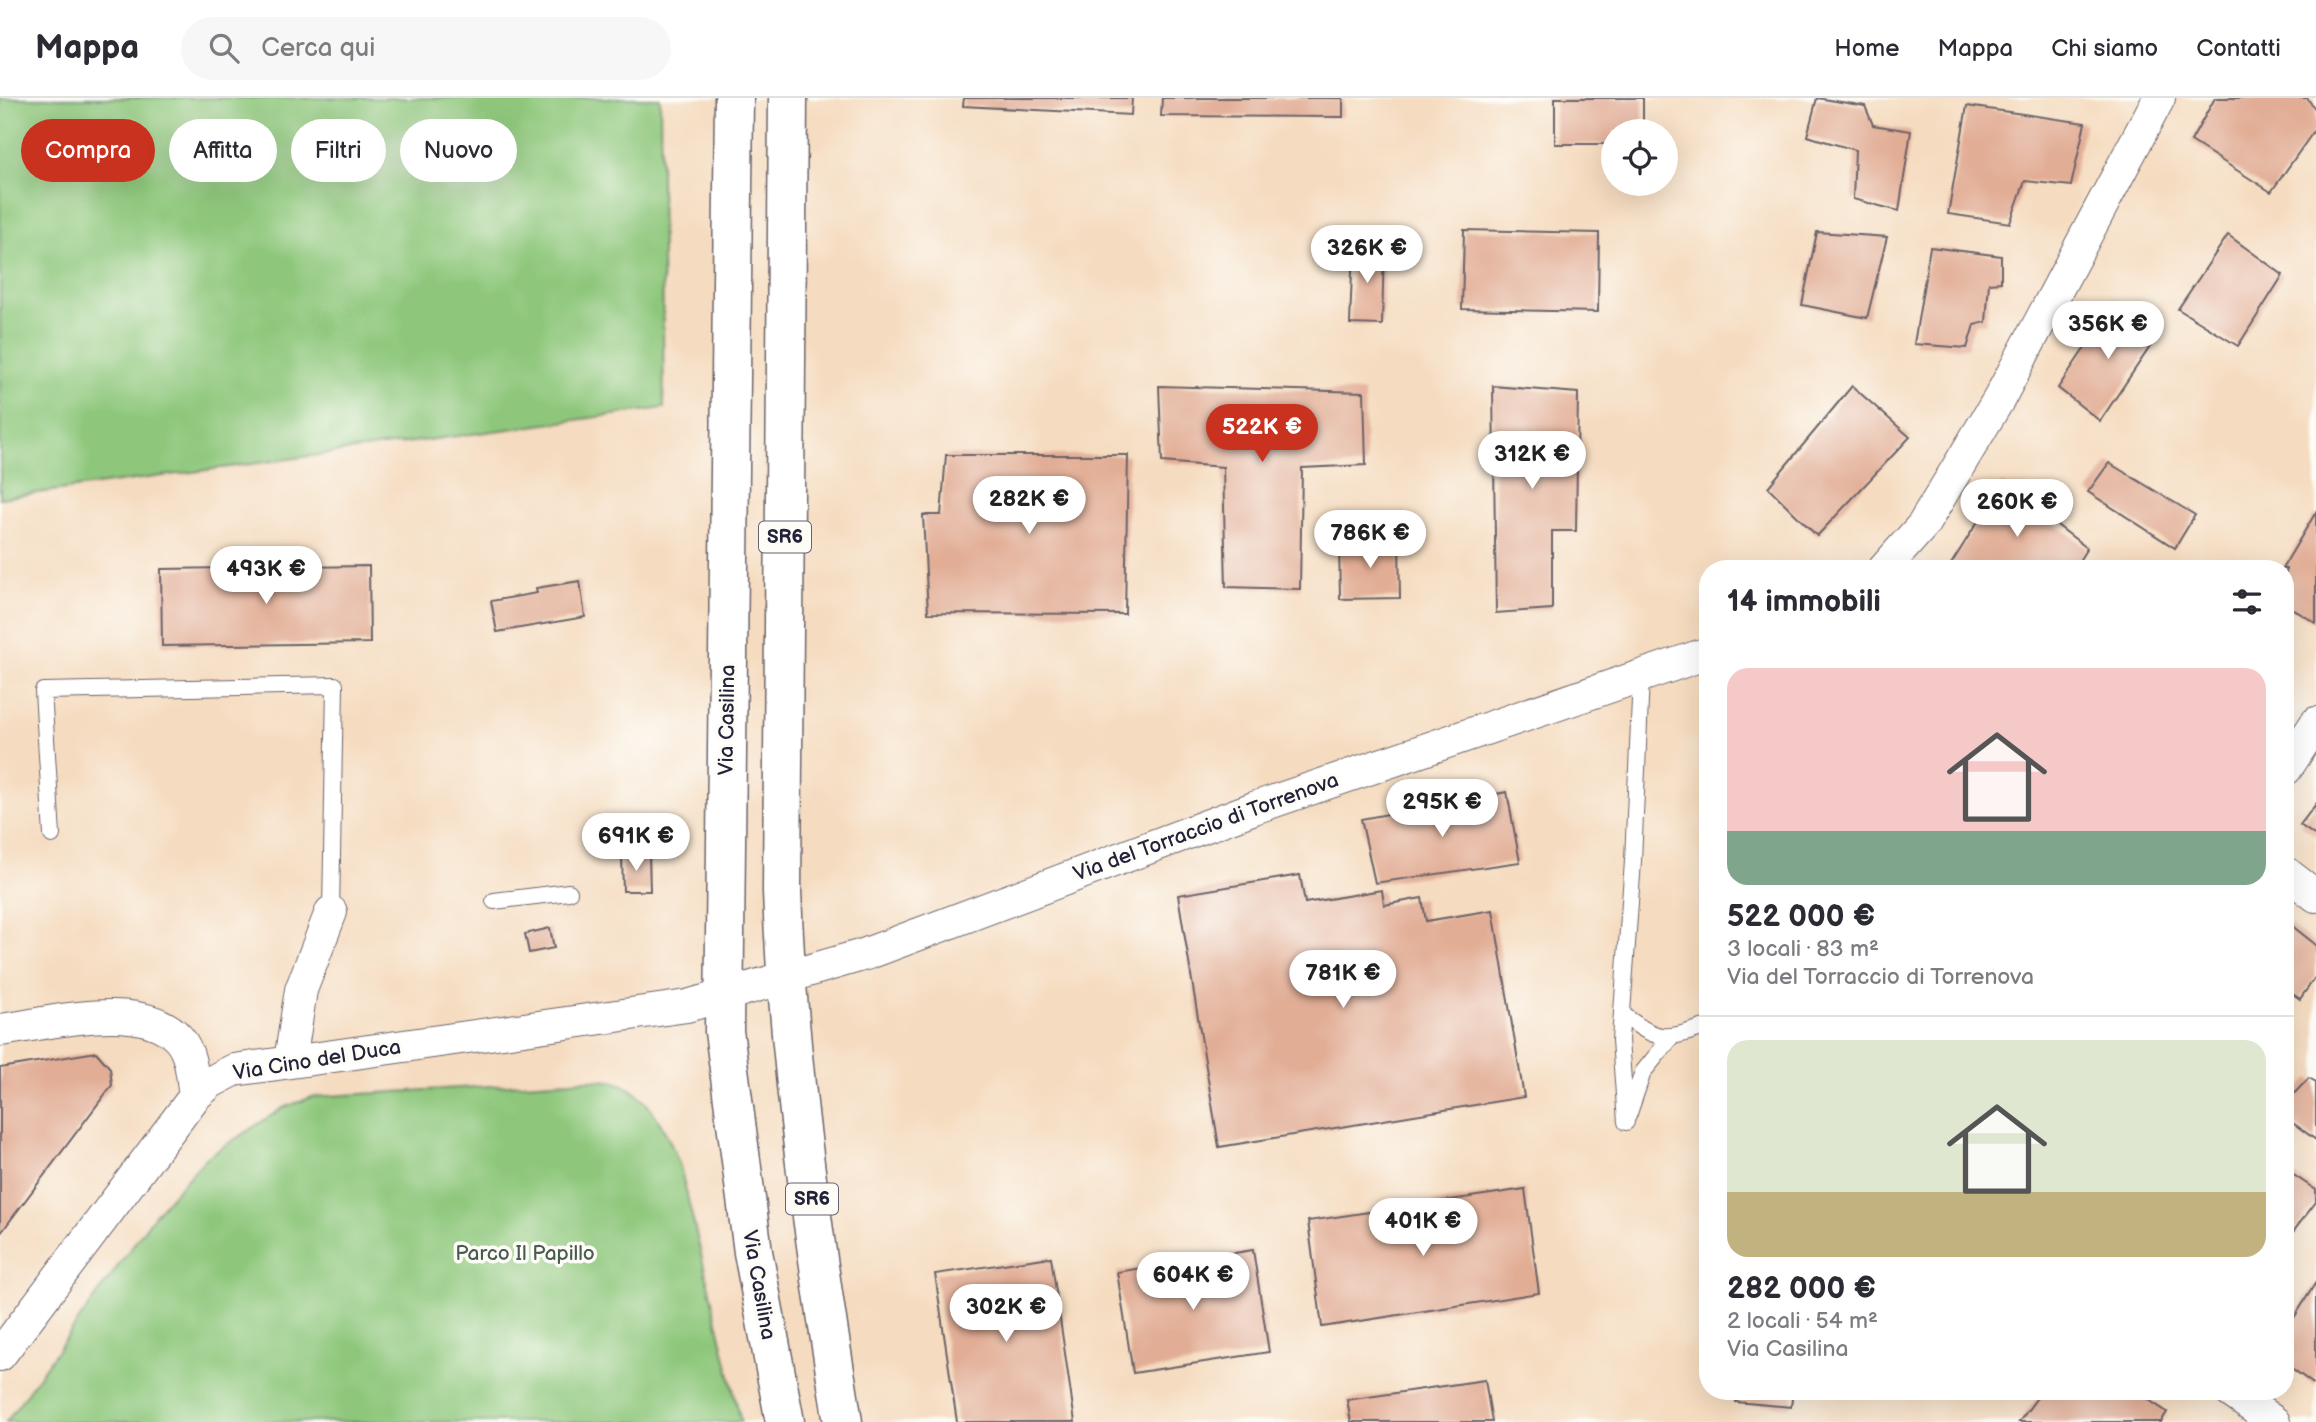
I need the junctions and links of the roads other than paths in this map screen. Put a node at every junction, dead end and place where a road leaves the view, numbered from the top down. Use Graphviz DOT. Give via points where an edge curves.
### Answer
graph roads {
  1 [pos="734,98"];
  2 [pos="788,98"];
  3 [pos="2159,98"];
  4 [pos="1892,560"];
  5 [pos="1699,656"];
  6 [pos="1641,677"];
  7 [pos="2316,723"];
  8 [pos="2294,757"];
  9 [pos="52,835"];
  10 [pos="2294,879"];
  11 [pos="569,892"];
  12 [pos="2316,896"];
  13 [pos="494,901"];
  14 [pos="331,912"];
  15 [pos="785,976"];
  16 [pos="723,995"];
  17 [pos="1622,1014"];
  18 [pos="1699,1029"];
  19 [pos="0,1030"];
  20 [pos="1671,1038"];
  21 [pos="290,1061"];
  22 [pos="195,1096"];
  23 [pos="0,1355"];
  24 [pos="2243,1400"];
  25 [pos="785,1422"];
  26 [pos="843,1422"];
  27 [pos="2274,1422"];
  1 -- 16 [label="main road, Via Casilina / SR6"];
  2 -- 15 [label="main road, SR6"];
  3 -- 4 [label="street" via="1999,399 1923,525"];
  5 -- 6 [label="street, Via del Torraccio di Torrenova"];
  6 -- 15 [label="street, Via del Torraccio di Torrenova" via="1254,808 866,954"];
  6 -- 17 [label="lane"];
  7 -- 8 [label="street"];
  9 -- 14 [label="lane" via="43,691 335,685"];
  10 -- 12 [label="street"];
  11 -- 13 [label="lane"];
  14 -- 21 [label="street" via="299,999"];
  15 -- 16 [label="street, Via del Torraccio di Torrenova"];
  15 -- 26 [label="main road, SR6"];
  16 -- 21 [label="street, Via Cino del Duca" via="661,1011"];
  16 -- 25 [label="main road, Via Casilina / SR6" via="726,1065 739,1161"];
  17 -- 20 [label="lane" via="1649,1034"];
  17 -- 20 [label="lane" via="1619,1060 1626,1122 1643,1072"];
  18 -- 20 [label="lane"];
  19 -- 22 [label="street" via="106,1016 148,1020 169,1030 183,1045"];
  21 -- 22 [label="street, Via Cino del Duca" via="234,1070"];
  22 -- 23 [label="street, Via Cino del Duca"];
  24 -- 27 [label="street"];
}
